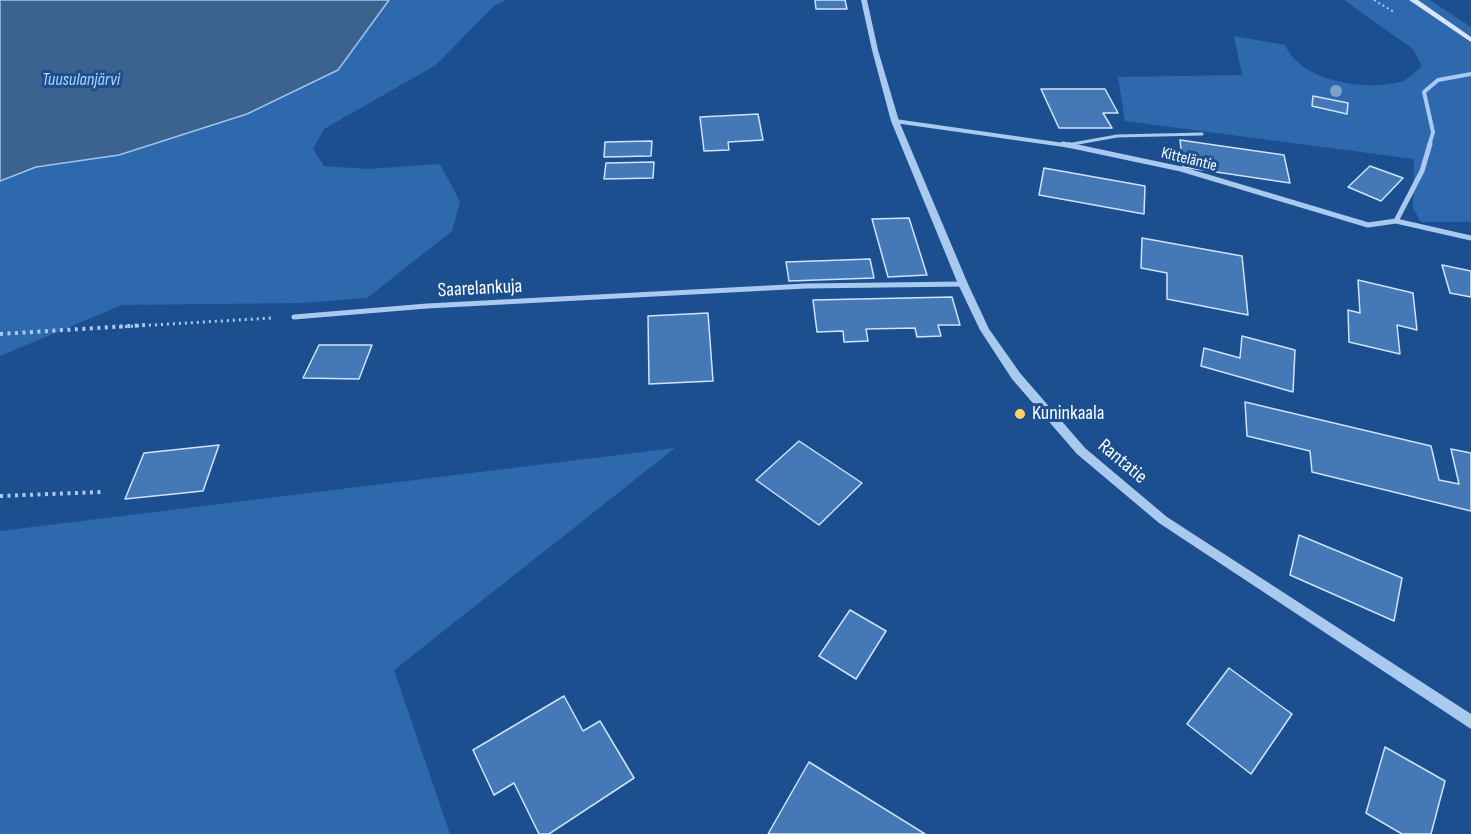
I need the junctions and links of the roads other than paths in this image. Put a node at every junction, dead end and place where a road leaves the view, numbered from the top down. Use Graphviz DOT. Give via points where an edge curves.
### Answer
graph roads {
  1 [pos="864,0"];
  2 [pos="1413,0"];
  3 [pos="1471,40"];
  4 [pos="1471,74"];
  5 [pos="895,121"];
  6 [pos="1202,134"];
  7 [pos="1067,145"];
  8 [pos="1396,221"];
  9 [pos="1471,238"];
  10 [pos="963,284"];
  11 [pos="294,317"];
  12 [pos="1471,722"];
  1 -- 5 [label="street, Rantatie"];
  2 -- 3 [label="main road"];
  4 -- 8 [label="street" via="1438,80 1424,92 1433,132 1422,171"];
  5 -- 7 [label="street, Kitteläntie"];
  5 -- 10 [label="street, Rantatie"];
  6 -- 7 [label="lane" via="1136,133"];
  7 -- 8 [label="street, Kitteläntie" via="1180,169 1368,225"];
  8 -- 9 [label="street, Kitteläntie"];
  10 -- 11 [label="street, Saarelankuja" via="710,292"];
  10 -- 12 [label="street, Rantatie" via="1000,355 1081,451 1163,520"];
}
